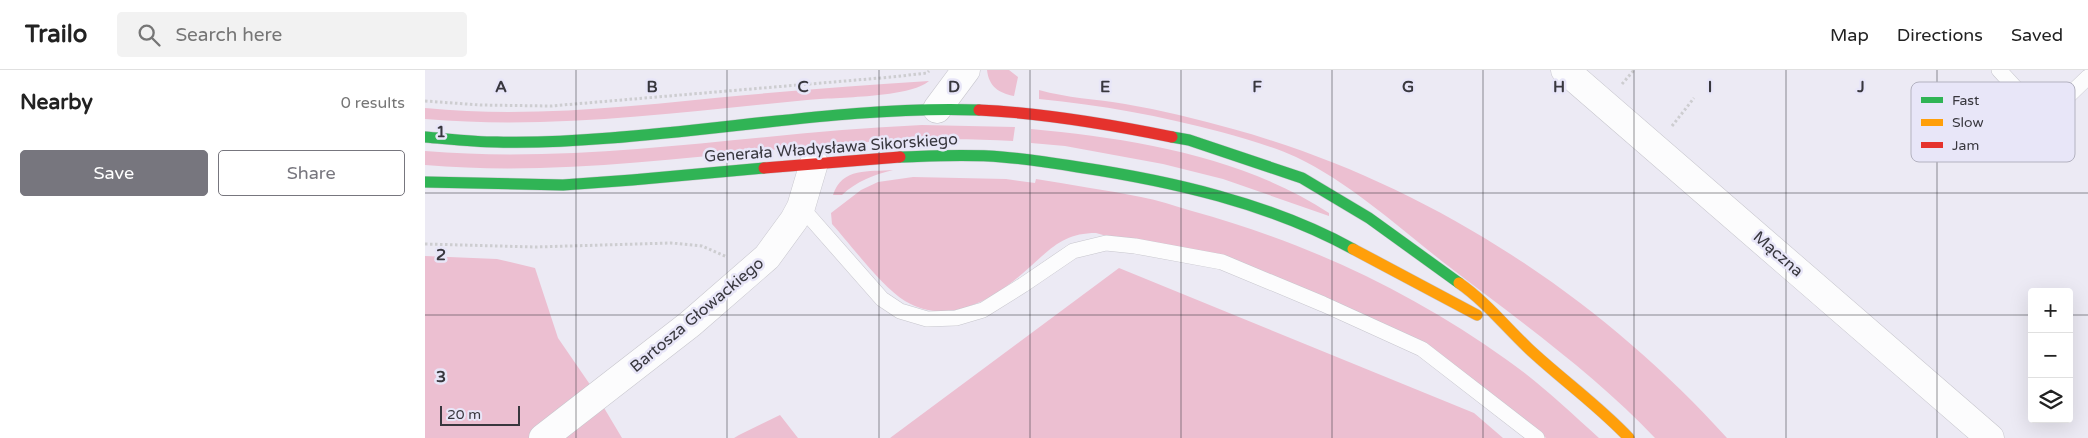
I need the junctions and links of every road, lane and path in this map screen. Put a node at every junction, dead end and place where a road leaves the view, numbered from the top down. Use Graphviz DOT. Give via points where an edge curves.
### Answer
graph roads {
  1 [pos="930,70"];
  2 [pos="966,70"];
  3 [pos="1565,70"];
  4 [pos="1634,70"];
  5 [pos="1999,70"];
  6 [pos="2088,77"];
  7 [pos="2010,82"];
  8 [pos="1622,85"];
  9 [pos="2075,89"];
  10 [pos="1694,98"];
  11 [pos="425,102"];
  12 [pos="937,109"];
  13 [pos="1671,128"];
  14 [pos="425,137"];
  15 [pos="814,163"];
  16 [pos="425,182"];
  17 [pos="801,207"];
  18 [pos="425,244"];
  19 [pos="748,275"];
  20 [pos="1529,348"];
  21 [pos="543,438"];
  22 [pos="1537,438"];
  23 [pos="1629,438"];
  24 [pos="1990,438"];
  1 -- 11 [label="path" via="892,77 551,106"];
  2 -- 12 [label="street"];
  3 -- 24 [label="street, Mączna"];
  4 -- 8 [label="path"];
  5 -- 7 [label="lane"];
  6 -- 9 [label="lane"];
  10 -- 13 [label="path"];
  12 -- 14 [label="main road, Generała Władysława Sikorskiego" via="562,141 496,142"];
  12 -- 20 [label="main road, Generała Władysława Sikorskiego" via="1023,112 1121,126 1189,140 1302,178 1369,218 1476,295"];
  15 -- 16 [label="main road, Generała Władysława Sikorskiego" via="581,184"];
  15 -- 17 [label="street, Bartosza Głowackiego"];
  15 -- 20 [label="main road, Generała Władysława Sikorskiego" via="919,156 982,156 1076,166 1162,181 1235,201 1315,230 1429,287"];
  17 -- 19 [label="street, Bartosza Głowackiego" via="767,257"];
  17 -- 22 [label="lane" via="882,299 900,311 927,320 956,318 983,310 1073,252 1106,243 1222,262 1421,349"];
  18 -- 19 [label="path" via="535,247 687,244 702,246 729,258"];
  19 -- 21 [label="street, Bartosza Głowackiego"];
  20 -- 23 [label="main road, Generała Władysława Sikorskiego"];
}
